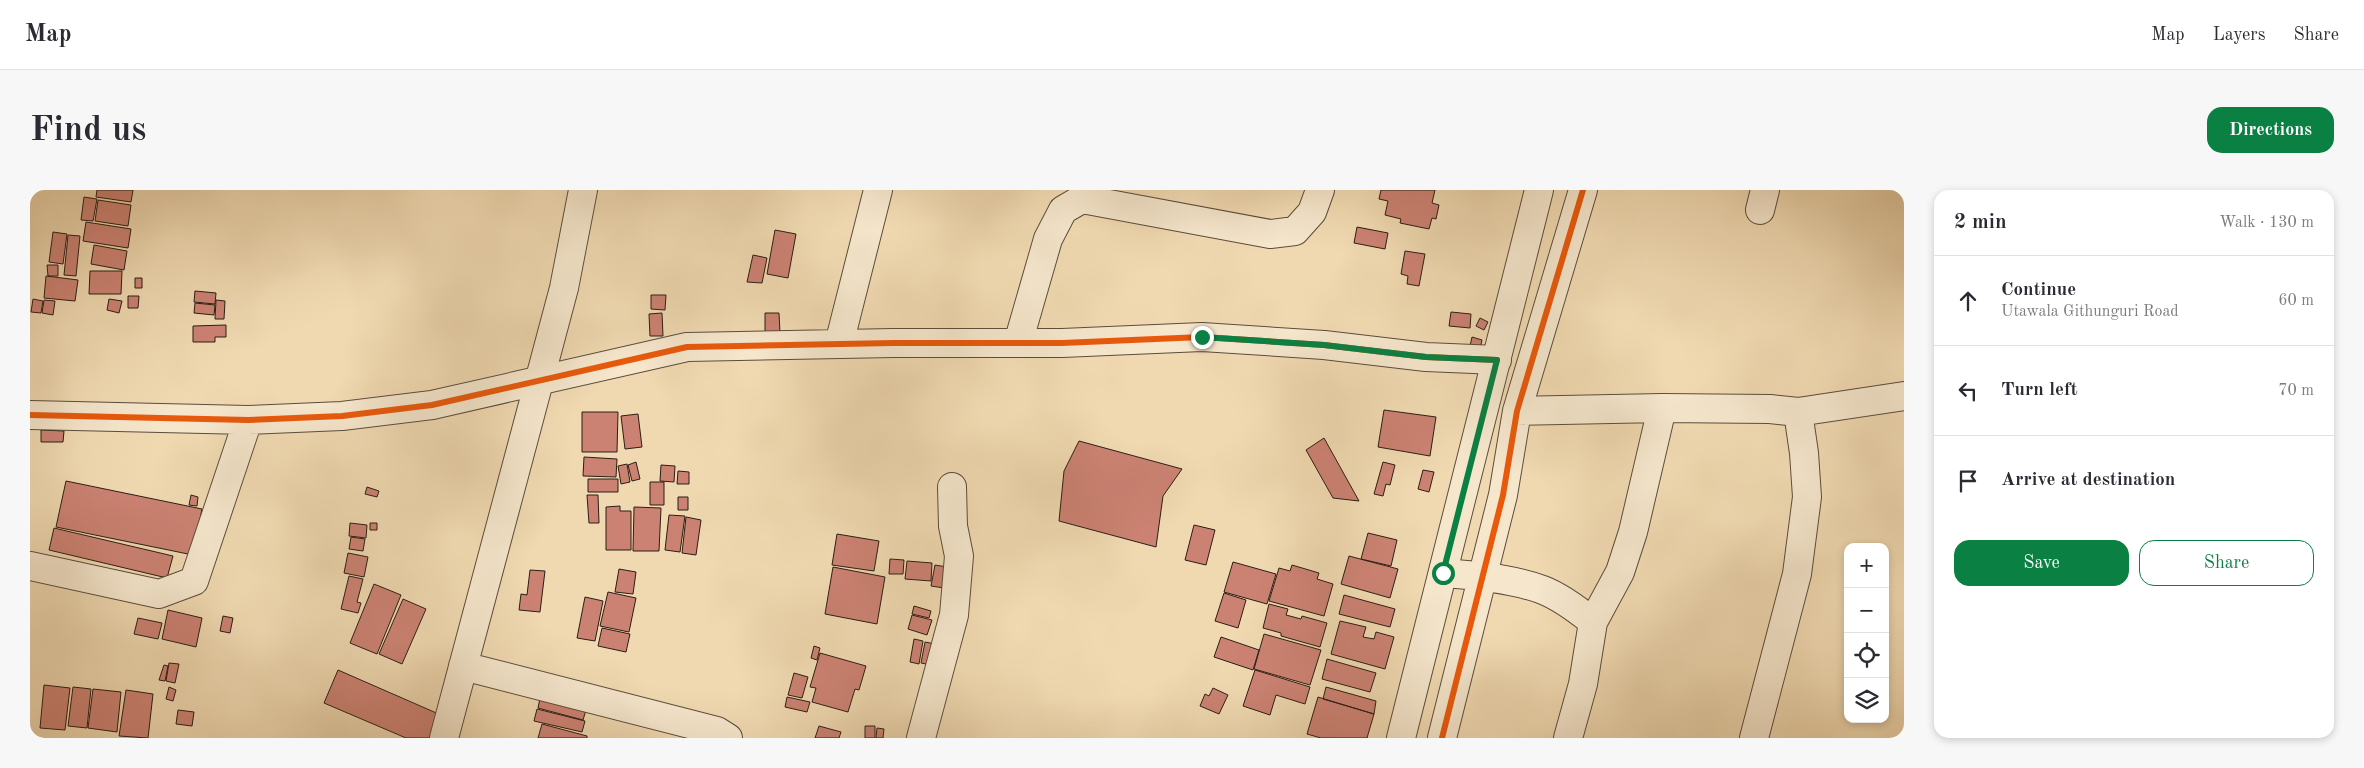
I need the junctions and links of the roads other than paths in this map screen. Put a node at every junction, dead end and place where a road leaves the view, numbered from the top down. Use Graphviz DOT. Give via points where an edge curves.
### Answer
graph roads {
  1 [pos="583,190"];
  2 [pos="878,190"];
  3 [pos="1320,190"];
  4 [pos="1539,190"];
  5 [pos="1583,190"];
  6 [pos="1018,343"];
  7 [pos="839,344"];
  8 [pos="1497,360"];
  9 [pos="540,382"];
  10 [pos="1904,396"];
  11 [pos="1662,408"];
  12 [pos="1517,412"];
  13 [pos="1798,412"];
  14 [pos="30,415"];
  15 [pos="248,420"];
  16 [pos="1475,448"];
  17 [pos="1509,452"];
  18 [pos="952,487"];
  19 [pos="30,566"];
  20 [pos="1443,573"];
  21 [pos="1482,576"];
  22 [pos="1593,622"];
  23 [pos="463,666"];
  24 [pos="444,738"];
  25 [pos="728,738"];
  26 [pos="921,738"];
  27 [pos="1401,738"];
  28 [pos="1442,738"];
  29 [pos="1568,738"];
  30 [pos="1754,738"];
  1 -- 9 [label="street" via="564,288"];
  2 -- 7 [label="street"];
  3 -- 6 [label="street" via="1312,212 1295,231 1270,234 1082,199 1063,210 1048,239"];
  4 -- 8 [label="street"];
  5 -- 12 [label="street"];
  6 -- 7 [label="street"];
  6 -- 8 [label="street" via="1202,337 1324,345 1426,357"];
  7 -- 9 [label="street" via="687,347"];
  8 -- 16 [label="street"];
  9 -- 15 [label="street" via="432,405 342,416"];
  9 -- 23 [label="street"];
  10 -- 13 [label="street"];
  11 -- 12 [label="street"];
  11 -- 13 [label="street"];
  11 -- 22 [label="street" via="1633,532 1620,572"];
  12 -- 17 [label="street"];
  13 -- 30 [label="street" via="1807,497 1797,574"];
  14 -- 15 [label="street"];
  15 -- 19 [label="street" via="194,581 159,594"];
  16 -- 17 [label="street"];
  16 -- 20 [label="street"];
  17 -- 21 [label="street" via="1503,495"];
  18 -- 26 [label="street" via="953,526 959,556 954,616"];
  20 -- 21 [label="street"];
  20 -- 27 [label="street"];
  21 -- 22 [label="street" via="1543,590 1576,608"];
  21 -- 28 [label="street"];
  22 -- 29 [label="street" via="1583,684"];
  23 -- 24 [label="street"];
  23 -- 25 [label="street" via="717,731"];
}
